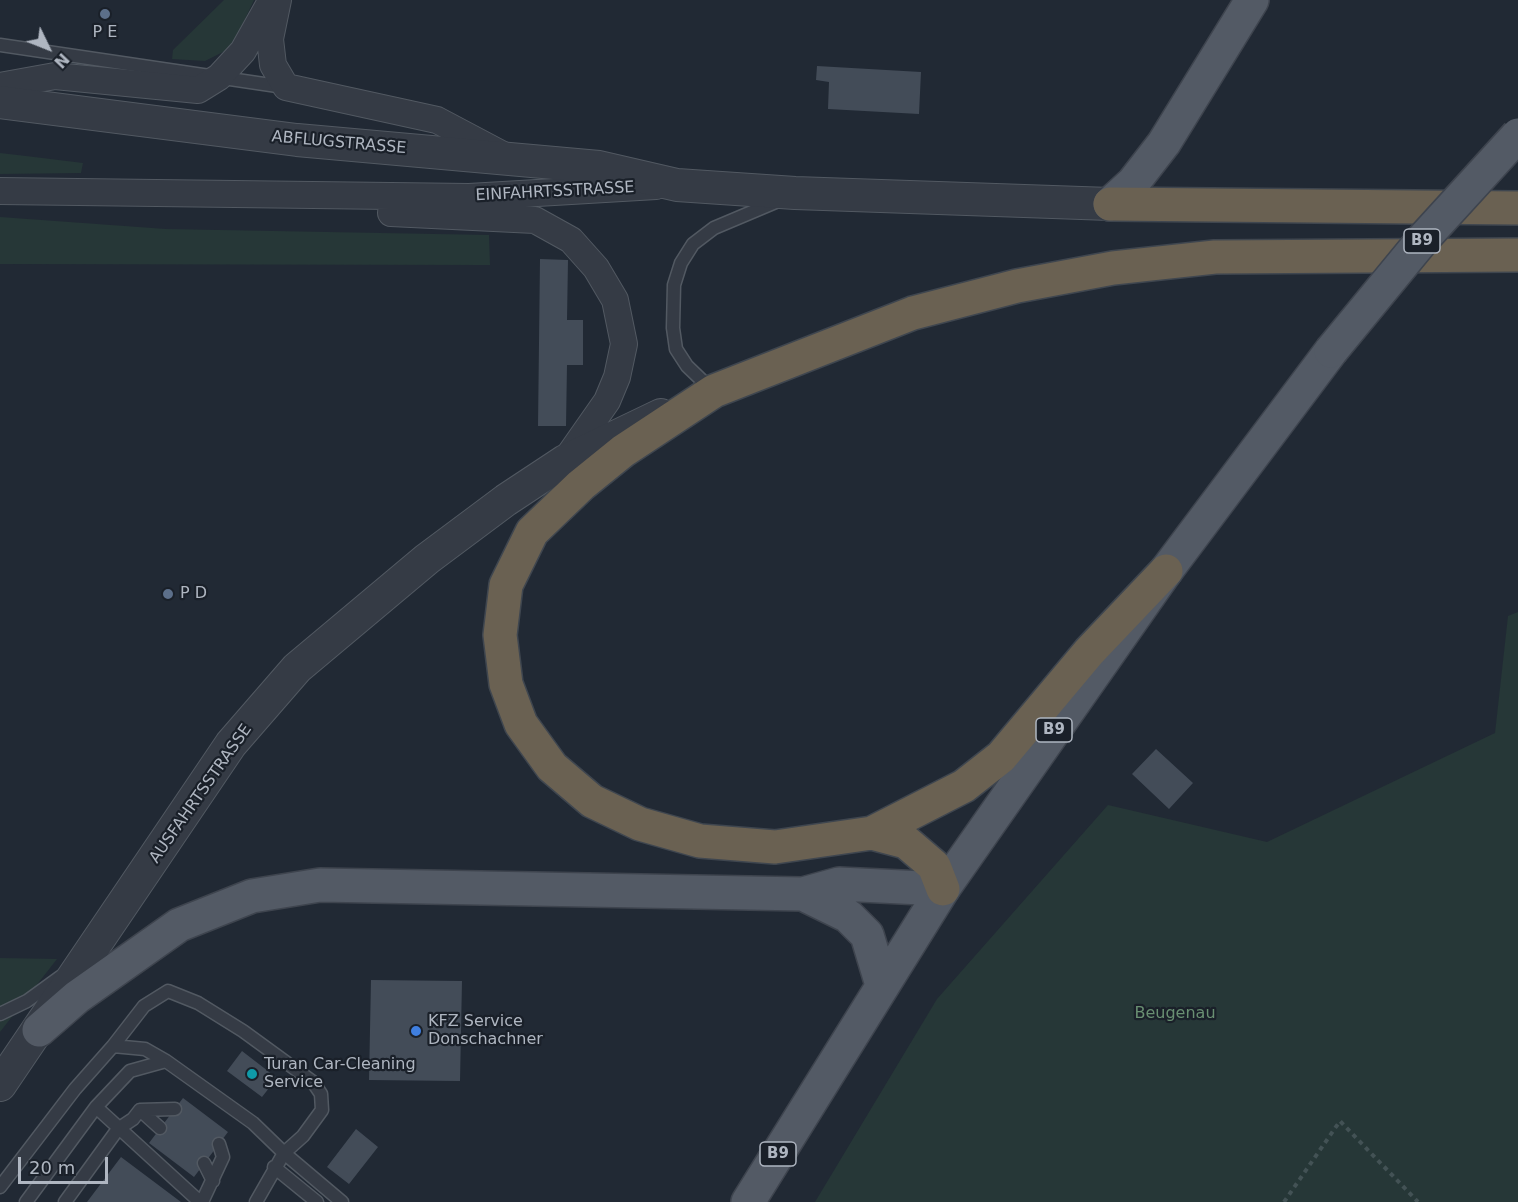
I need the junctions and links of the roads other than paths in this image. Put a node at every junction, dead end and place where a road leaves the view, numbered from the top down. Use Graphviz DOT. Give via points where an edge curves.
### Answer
graph roads {
  1 [pos="272,0"];
  2 [pos="278,0"];
  3 [pos="1252,0"];
  4 [pos="0,45"];
  5 [pos="219,77"];
  6 [pos="0,86"];
  7 [pos="285,87"];
  8 [pos="0,102"];
  9 [pos="1518,135"];
  10 [pos="508,158"];
  11 [pos="677,185"];
  12 [pos="0,191"];
  13 [pos="795,193"];
  14 [pos="349,198"];
  15 [pos="1110,204"];
  16 [pos="1518,208"];
  17 [pos="1518,255"];
  18 [pos="714,392"];
  19 [pos="566,461"];
  20 [pos="1166,571"];
  21 [pos="872,833"];
  22 [pos="943,889"];
  23 [pos="803,894"];
  24 [pos="94,949"];
  25 [pos="882,985"];
  26 [pos="0,1014"];
  27 [pos="39,1030"];
  28 [pos="113,1046"];
  29 [pos="166,1061"];
  30 [pos="0,1085"];
  31 [pos="96,1107"];
  32 [pos="175,1108"];
  33 [pos="140,1110"];
  34 [pos="160,1128"];
  35 [pos="118,1129"];
  36 [pos="219,1144"];
  37 [pos="284,1154"];
  38 [pos="204,1163"];
  39 [pos="274,1167"];
  40 [pos="213,1181"];
  41 [pos="0,1186"];
  42 [pos="26,1202"];
  43 [pos="65,1202"];
  44 [pos="201,1202"];
  45 [pos="256,1202"];
  46 [pos="317,1202"];
  47 [pos="342,1202"];
  48 [pos="748,1202"];
  1 -- 5 [label="street" via="243,51"];
  2 -- 7 [label="street" via="270,39 273,65"];
  3 -- 15 [label="main road" via="1164,143 1133,183"];
  4 -- 5 [label="lane"];
  5 -- 6 [label="street" via="198,90 55,76"];
  5 -- 7 [label="lane"];
  7 -- 10 [label="street" via="437,120"];
  8 -- 10 [label="street, ABFLUGSTRASSE" via="297,140"];
  9 -- 20 [label="main road, B9, bridge" via="1424,238 1331,351"];
  10 -- 11 [label="street, ABFLUGSTRASSE" via="599,167"];
  11 -- 13 [label="street, EINFAHRTSSTRASSE"];
  11 -- 14 [label="street, EINFAHRTSSTRASSE" via="470,197"];
  12 -- 14 [label="street, EINFAHRTSSTRASSE"];
  13 -- 15 [label="street, EINFAHRTSSTRASSE"];
  13 -- 18 [label="lane" via="714,228 693,244 681,263 674,285 676,349 687,366"];
  14 -- 19 [label="street" via="384,213 535,220 571,240 596,268 615,300 624,344 607,401"];
  15 -- 16 [label="highway"];
  17 -- 18 [label="highway" via="1215,257 1113,268 1017,286 913,313"];
  18 -- 19 [label="street, AUSFAHRTSSTRASSE"];
  18 -- 21 [label="highway" via="623,451 532,531 506,585 500,635 506,684 522,724 552,766 592,801 640,825 700,841 775,847"];
  19 -- 24 [label="street, AUSFAHRTSSTRASSE" via="427,559 297,668 231,744"];
  20 -- 21 [label="highway" via="1089,652 1001,757 964,786"];
  20 -- 22 [label="main road, B9"];
  21 -- 22 [label="highway" via="906,842 934,866"];
  22 -- 23 [label="main road" via="839,884"];
  22 -- 25 [label="main road, B9"];
  23 -- 25 [label="main road" via="848,916 867,935"];
  23 -- 27 [label="main road" via="320,885 252,896 179,925 77,997"];
  24 -- 26 [label="lane" via="27,1001"];
  24 -- 27 [label="street, AUSFAHRTSSTRASSE"];
  25 -- 48 [label="main road, B9"];
  27 -- 30 [label="street, AUSFAHRTSSTRASSE"];
  28 -- 29 [label="lane" via="146,1049"];
  28 -- 37 [label="lane" via="144,1006 168,991 198,1003 243,1031 313,1082 321,1094 322,1110"];
  28 -- 41 [label="lane"];
  29 -- 31 [label="lane" via="130,1071"];
  29 -- 37 [label="lane" via="253,1123"];
  31 -- 35 [label="lane"];
  31 -- 42 [label="lane"];
  32 -- 33 [label="lane"];
  33 -- 34 [label="lane"];
  33 -- 35 [label="lane"];
  35 -- 43 [label="lane"];
  35 -- 44 [label="lane"];
  36 -- 40 [label="lane" via="223,1157"];
  37 -- 39 [label="lane"];
  37 -- 47 [label="lane"];
  38 -- 40 [label="lane"];
  39 -- 45 [label="lane"];
  39 -- 46 [label="lane"];
  40 -- 44 [label="lane"];
}
